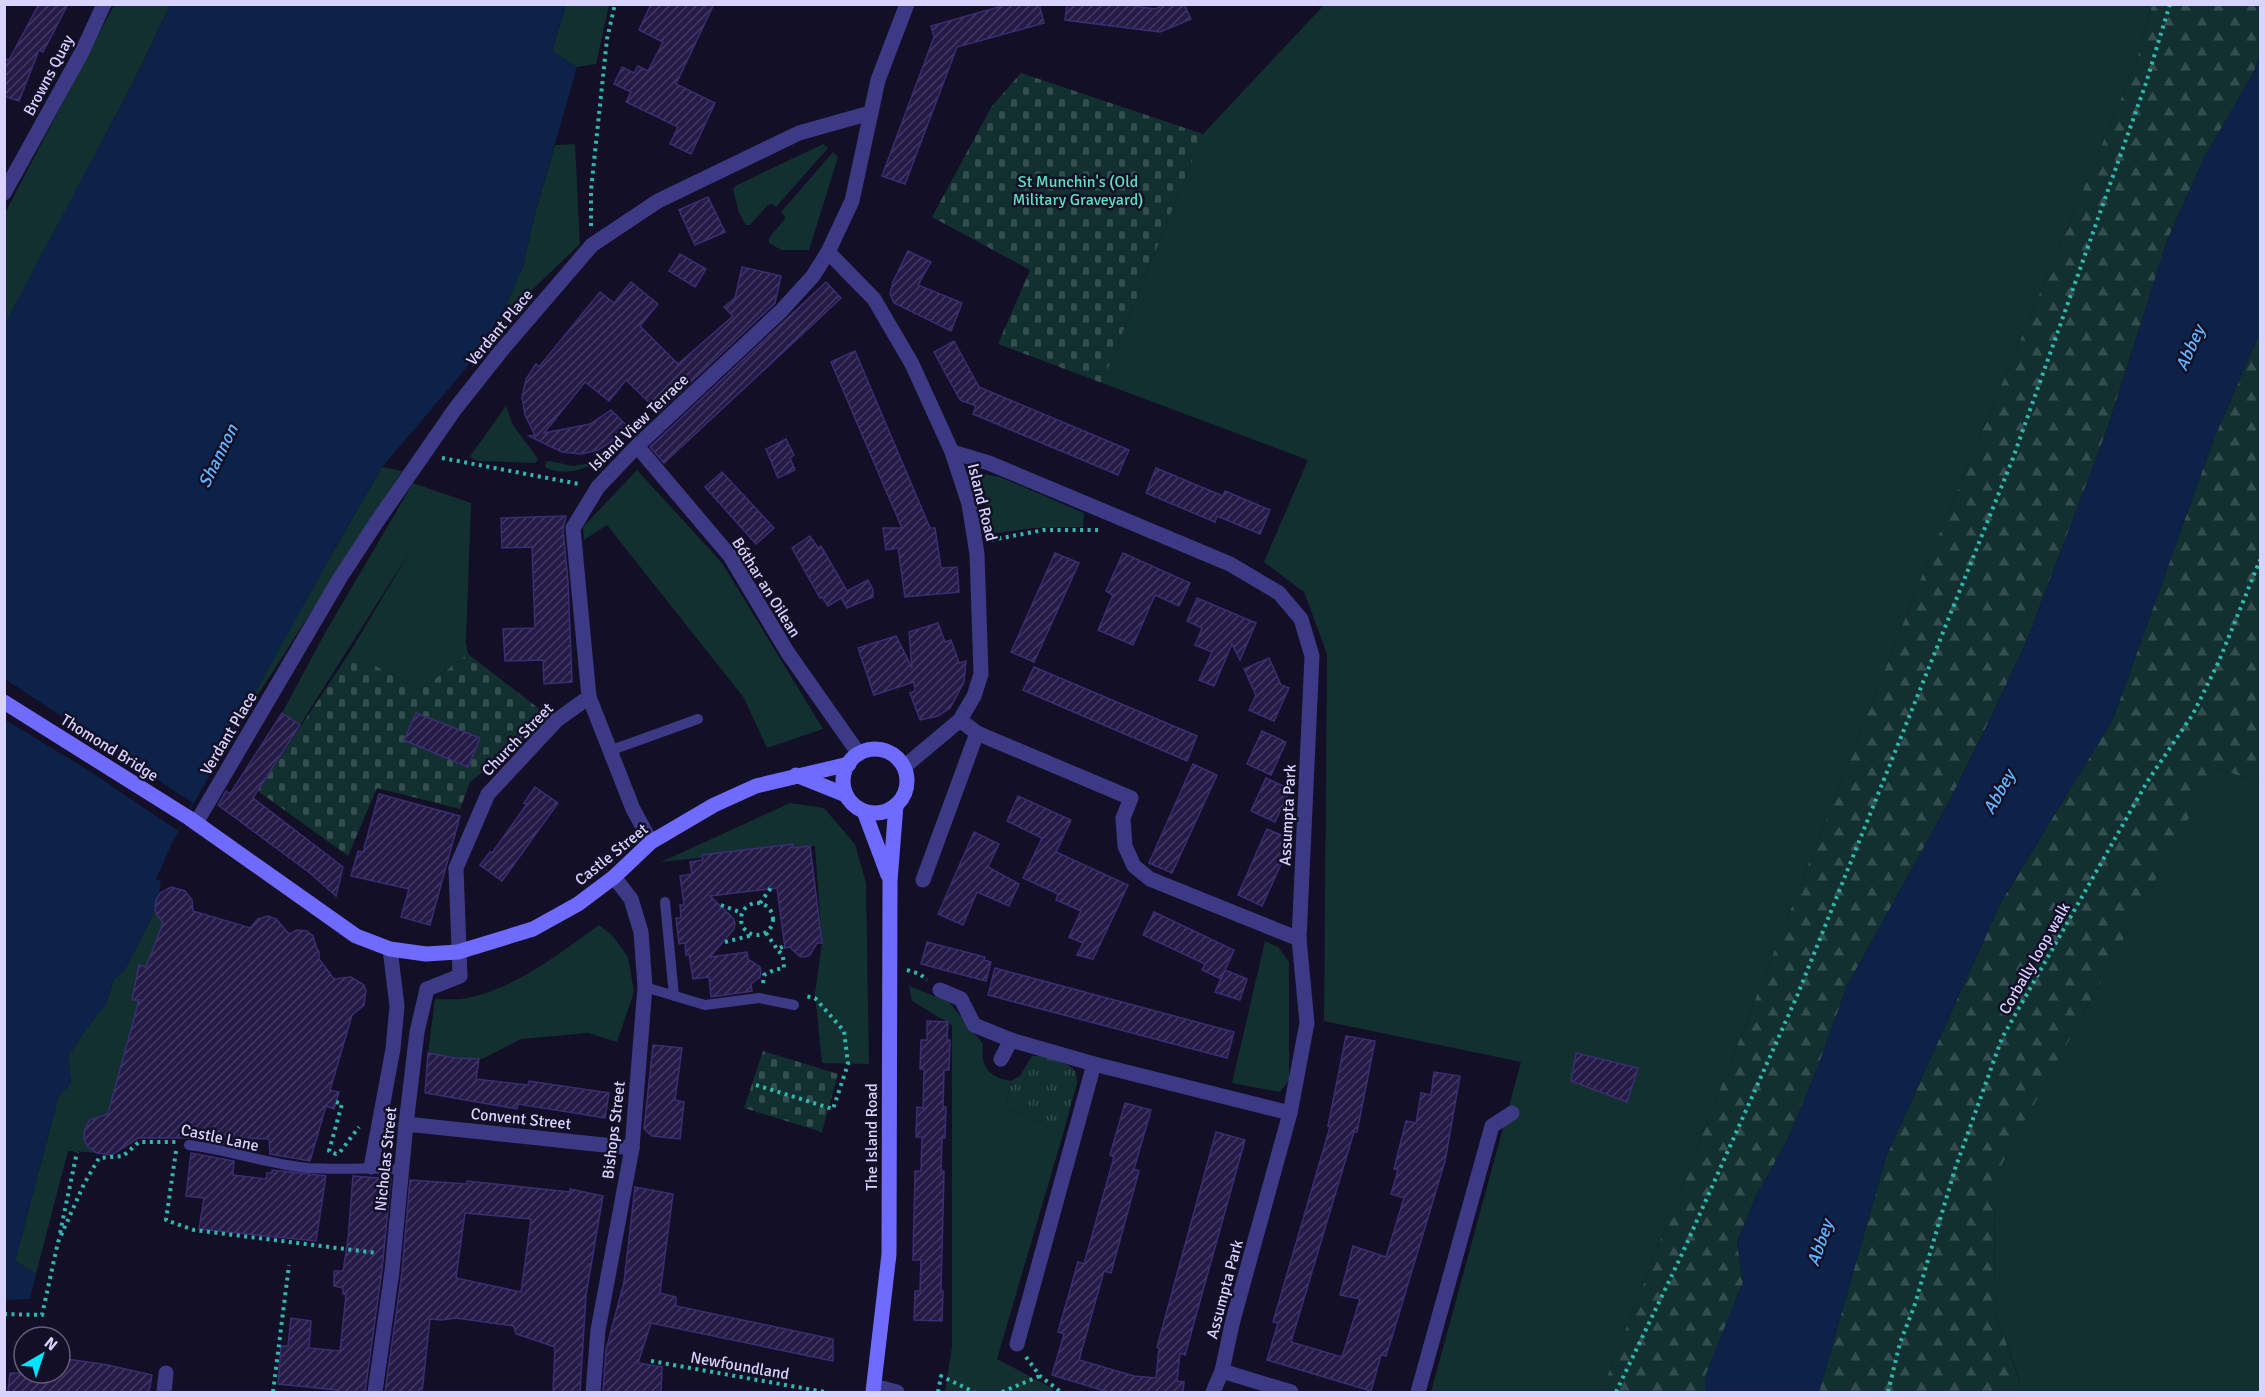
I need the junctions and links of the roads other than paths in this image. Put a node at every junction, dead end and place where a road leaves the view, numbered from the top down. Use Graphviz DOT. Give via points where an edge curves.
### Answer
graph roads {
  1 [pos="104,4"];
  2 [pos="907,4"];
  3 [pos="870,113"];
  4 [pos="4,193"];
  5 [pos="828,252"];
  6 [pos="637,446"];
  7 [pos="952,452"];
  8 [pos="589,697"];
  9 [pos="4,702"];
  10 [pos="698,719"];
  11 [pos="960,720"];
  12 [pos="976,733"];
  13 [pos="609,751"];
  14 [pos="854,759"];
  15 [pos="903,766"];
  16 [pos="796,775"];
  17 [pos="846,795"];
  18 [pos="897,805"];
  19 [pos="864,811"];
  20 [pos="193,821"];
  21 [pos="651,842"];
  22 [pos="614,877"];
  23 [pos="923,880"];
  24 [pos="890,881"];
  25 [pos="665,902"];
  26 [pos="1299,939"];
  27 [pos="390,949"];
  28 [pos="458,952"];
  29 [pos="645,987"];
  30 [pos="940,990"];
  31 [pos="674,996"];
  32 [pos="794,1005"];
  33 [pos="1011,1040"];
  34 [pos="1001,1059"];
  35 [pos="1094,1064"];
  36 [pos="1290,1113"];
  37 [pos="1512,1113"];
  38 [pos="406,1124"];
  39 [pos="189,1145"];
  40 [pos="632,1148"];
  41 [pos="371,1167"];
  42 [pos="401,1170"];
  43 [pos="1017,1344"];
  44 [pos="1222,1371"];
  45 [pos="166,1373"];
  46 [pos="874,1389"];
  47 [pos="164,1392"];
  48 [pos="375,1392"];
  49 [pos="593,1392"];
  50 [pos="897,1392"];
  51 [pos="1213,1392"];
  52 [pos="1292,1392"];
  53 [pos="1418,1392"];
  1 -- 4 [label="street, Browns Quay" via="82,52"];
  2 -- 3 [label="street" via="878,80"];
  3 -- 5 [label="street" via="852,201"];
  3 -- 20 [label="street, Verdant Place" via="799,133 658,201 592,245 501,351 423,455 340,578"];
  5 -- 6 [label="street, Island View Terrace" via="813,276 781,311"];
  5 -- 7 [label="street, Island Road" via="874,299 912,364"];
  6 -- 8 [label="street, Island View Terrace" via="598,487 573,528"];
  6 -- 14 [label="street, Bóthar an Oilean" via="730,556"];
  7 -- 11 [label="street, Island Road" via="969,504 976,545 981,674"];
  7 -- 26 [label="street, Assumpta Park" via="989,463 1230,564 1279,593 1301,619 1312,656"];
  8 -- 13 [label="street, Island View Terrace"];
  8 -- 28 [label="street, Church Street" via="557,720 488,794 456,868"];
  9 -- 20 [label="main road, Thomond Bridge"];
  10 -- 13 [label="lane"];
  11 -- 12 [label="street"];
  11 -- 15 [label="street, Island Road"];
  12 -- 23 [label="street"];
  12 -- 26 [label="street" via="1131,798 1123,818 1125,846 1134,866 1150,879"];
  13 -- 21 [label="street, Island View Terrace"];
  14 -- 15 [label="main road" via="868,750 879,750 897,758"];
  14 -- 16 [label="main road, Castle Street"];
  14 -- 17 [label="main road" via="844,774"];
  15 -- 18 [label="main road" via="906,787"];
  16 -- 17 [label="main road"];
  16 -- 21 [label="main road, Castle Street" via="756,786 714,805"];
  17 -- 19 [label="main road"];
  18 -- 19 [label="main road" via="881,813"];
  18 -- 24 [label="main road, The Island Road"];
  19 -- 24 [label="main road"];
  20 -- 27 [label="main road, Castle Street" via="356,936"];
  21 -- 22 [label="main road, Castle Street"];
  22 -- 28 [label="main road, Castle Street" via="578,904 532,929"];
  22 -- 29 [label="street, Bishops Street" via="631,899 641,932"];
  24 -- 46 [label="main road, The Island Road" via="889,1254"];
  25 -- 31 [label="lane"];
  26 -- 36 [label="street, Assumpta Park" via="1307,1023"];
  27 -- 28 [label="main road, Castle Street" via="426,954"];
  27 -- 41 [label="street, Nicholas Street" via="397,1006 393,1050"];
  28 -- 38 [label="street, Nicholas Street" via="460,976 427,988 417,1032"];
  29 -- 31 [label="lane"];
  29 -- 40 [label="street, Bishops Street"];
  30 -- 33 [label="street" via="961,999 974,1025"];
  31 -- 32 [label="lane" via="705,1005 759,998"];
  33 -- 34 [label="street"];
  33 -- 35 [label="street"];
  35 -- 36 [label="street"];
  35 -- 43 [label="street"];
  36 -- 44 [label="street, Assumpta Park"];
  37 -- 53 [label="street" via="1492,1126"];
  38 -- 40 [label="street, Convent Street"];
  38 -- 42 [label="street, Nicholas Street"];
  39 -- 41 [label="lane, Castle Lane" via="310,1168"];
  40 -- 49 [label="street, Bishops Street" via="598,1330"];
  41 -- 42 [label="lane, Castle Lane"];
  42 -- 48 [label="street, Nicholas Street"];
  44 -- 51 [label="street, Assumpta Park"];
  44 -- 52 [label="street"];
  45 -- 47 [label="street"];
  46 -- 50 [label="street"];
}
